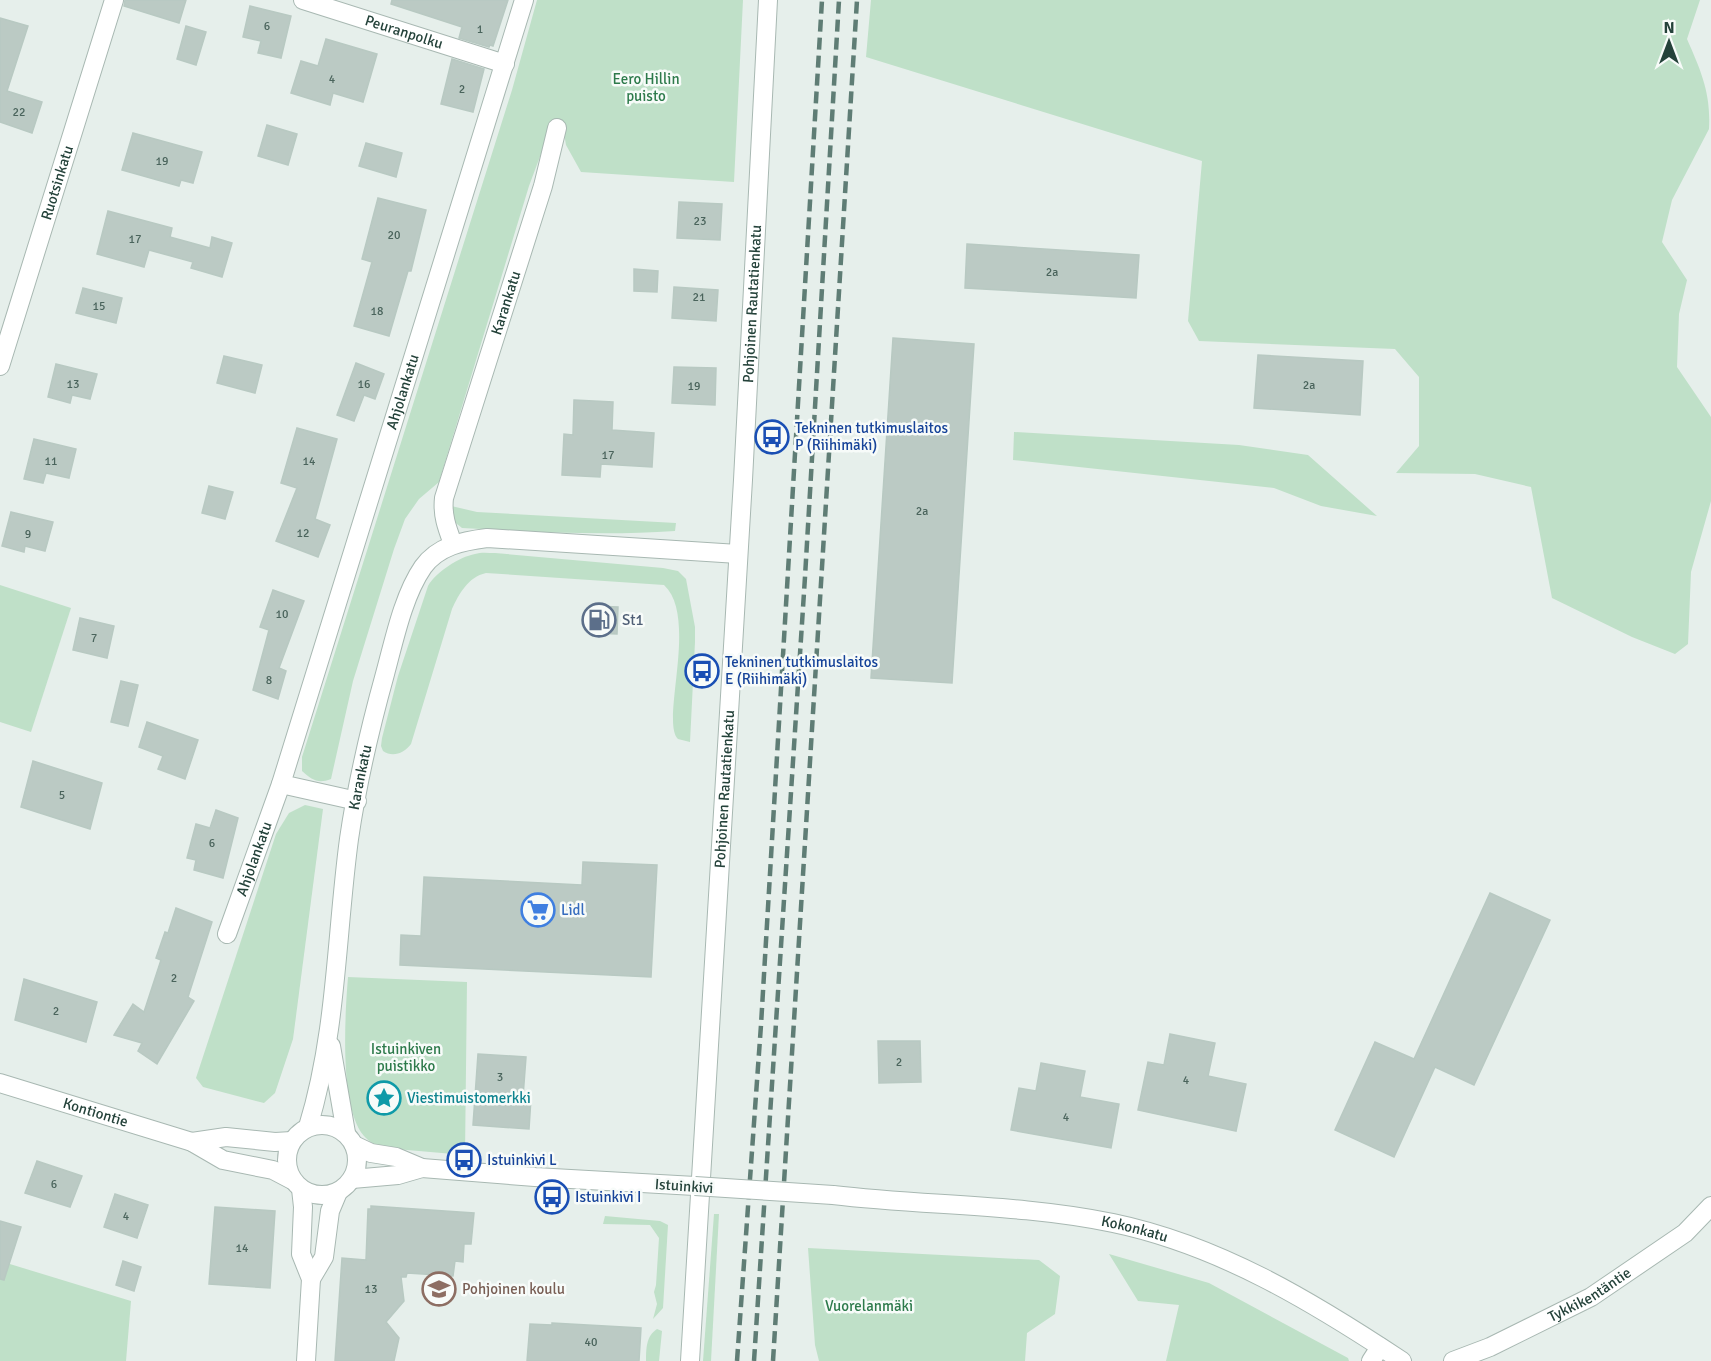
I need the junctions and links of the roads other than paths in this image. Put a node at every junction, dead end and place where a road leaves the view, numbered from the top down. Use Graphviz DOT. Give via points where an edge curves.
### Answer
graph roads {
  1 [pos="114,0"];
  2 [pos="303,0"];
  3 [pos="525,0"];
  4 [pos="768,0"];
  5 [pos="504,64"];
  6 [pos="557,128"];
  7 [pos="0,366"];
  8 [pos="453,544"];
  9 [pos="738,554"];
  10 [pos="281,784"];
  11 [pos="357,801"];
  12 [pos="227,934"];
  13 [pos="330,1035"];
  14 [pos="0,1083"];
  15 [pos="308,1127"];
  16 [pos="350,1139"];
  17 [pos="292,1141"];
  18 [pos="192,1142"];
  19 [pos="422,1168"];
  20 [pos="352,1179"];
  21 [pos="296,1184"];
  22 [pos="338,1192"];
  23 [pos="836,1195"];
  24 [pos="1711,1206"];
  25 [pos="311,1279"];
  26 [pos="1375,1354"];
  27 [pos="306,1361"];
  28 [pos="690,1361"];
  29 [pos="1402,1361"];
  30 [pos="1453,1361"];
  1 -- 7 [label="street, Ruotsinkatu"];
  2 -- 5 [label="street, Peuranpolku"];
  3 -- 5 [label="street, Ahjolankatu"];
  4 -- 9 [label="street, Pohjoinen Rautatienkatu"];
  5 -- 10 [label="street, Ahjolankatu"];
  6 -- 8 [label="street, Karankatu" via="543,186 444,498 446,526"];
  8 -- 9 [label="street, Karankatu" via="487,538"];
  8 -- 11 [label="street, Karankatu" via="423,567 409,596 374,717"];
  9 -- 28 [label="street, Pohjoinen Rautatienkatu"];
  10 -- 11 [label="street"];
  10 -- 12 [label="street, Ahjolankatu"];
  11 -- 13 [label="street, Karankatu" via="349,838"];
  13 -- 15 [label="street, Karankatu"];
  13 -- 16 [label="street, Karankatu"];
  14 -- 18 [label="street, Kontiontie"];
  15 -- 16 [label="street" via="331,1126"];
  15 -- 17 [label="street"];
  16 -- 19 [label="street, Istuinkivi" via="370,1153 396,1157"];
  16 -- 20 [label="street" via="357,1162"];
  17 -- 18 [label="street, Kontiontie" via="226,1137"];
  17 -- 21 [label="street" via="286,1160"];
  18 -- 21 [label="street, Kontiontie" via="223,1160 273,1170"];
  19 -- 20 [label="street, Istuinkivi" via="398,1175"];
  19 -- 23 [label="street, Istuinkivi, bridge"];
  20 -- 22 [label="street"];
  21 -- 22 [label="street" via="317,1195"];
  21 -- 25 [label="street" via="303,1207 301,1254"];
  22 -- 25 [label="street" via="330,1211 324,1257"];
  23 -- 26 [label="street, Kokonkatu" via="1055,1214 1148,1232 1229,1261 1287,1289"];
  24 -- 30 [label="street, Tykkikentäntie" via="1685,1233 1591,1298"];
  25 -- 27 [label="street"];
  26 -- 29 [label="street, Kokonkatu"];
}
